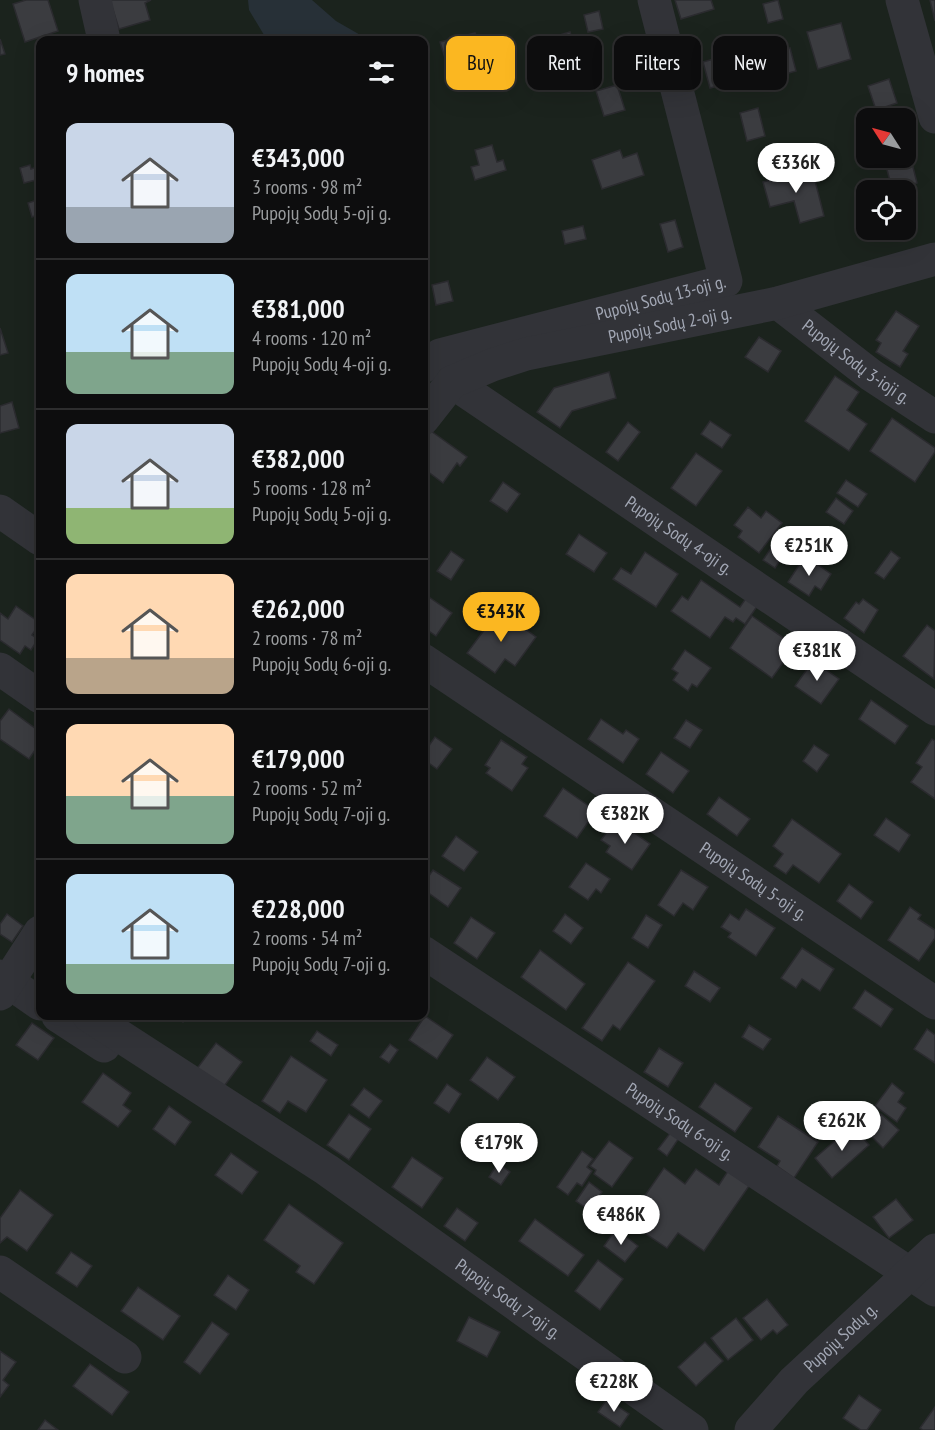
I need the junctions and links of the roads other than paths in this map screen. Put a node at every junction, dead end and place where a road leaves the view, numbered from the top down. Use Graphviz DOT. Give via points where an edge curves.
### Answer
graph roads {
  1 [pos="95,0"];
  2 [pos="654,0"];
  3 [pos="902,0"];
  4 [pos="103,36"];
  5 [pos="935,117"];
  6 [pos="935,259"];
  7 [pos="778,303"];
  8 [pos="428,364"];
  9 [pos="452,382"];
  10 [pos="428,413"];
  11 [pos="935,417"];
  12 [pos="0,511"];
  13 [pos="36,536"];
  14 [pos="428,663"];
  15 [pos="0,669"];
  16 [pos="36,694"];
  17 [pos="935,709"];
  18 [pos="36,938"];
  19 [pos="428,955"];
  20 [pos="3,984"];
  21 [pos="36,1002"];
  22 [pos="935,1003"];
  23 [pos="64,1020"];
  24 [pos="95,1020"];
  25 [pos="354,1189"];
  26 [pos="935,1250"];
  27 [pos="0,1272"];
  28 [pos="922,1282"];
  29 [pos="125,1357"];
  30 [pos="692,1430"];
  31 [pos="751,1430"];
  1 -- 4 [label="street"];
  2 -- 8 [label="street, Pupojų Sodų 13-oji g." via="726,281 440,355"];
  3 -- 5 [label="street"];
  6 -- 7 [label="street, Pupojų Sodų 2-oji g."];
  7 -- 9 [label="street, Pupojų Sodų 2-oji g." via="526,354"];
  7 -- 11 [label="street, Pupojų Sodų 3-ioji g." via="872,375"];
  9 -- 10 [label="street, Pupojų Sodų 2-oji g."];
  9 -- 17 [label="street, Pupojų Sodų 4-oji g."];
  12 -- 13 [label="street"];
  14 -- 22 [label="street, Pupojų Sodų 5-oji g."];
  15 -- 16 [label="street"];
  18 -- 20 [label="street"];
  19 -- 28 [label="street, Pupojų Sodų 6-oji g."];
  20 -- 21 [label="street"];
  23 -- 25 [label="street" via="329,1194"];
  24 -- 25 [label="street, Pupojų Sodų 7-oji g."];
  25 -- 30 [label="street, Pupojų Sodų 7-oji g."];
  26 -- 28 [label="street, Pupojų Sodų g."];
  27 -- 29 [label="street"];
  28 -- 31 [label="street, Pupojų Sodų g." via="794,1382"];
}
